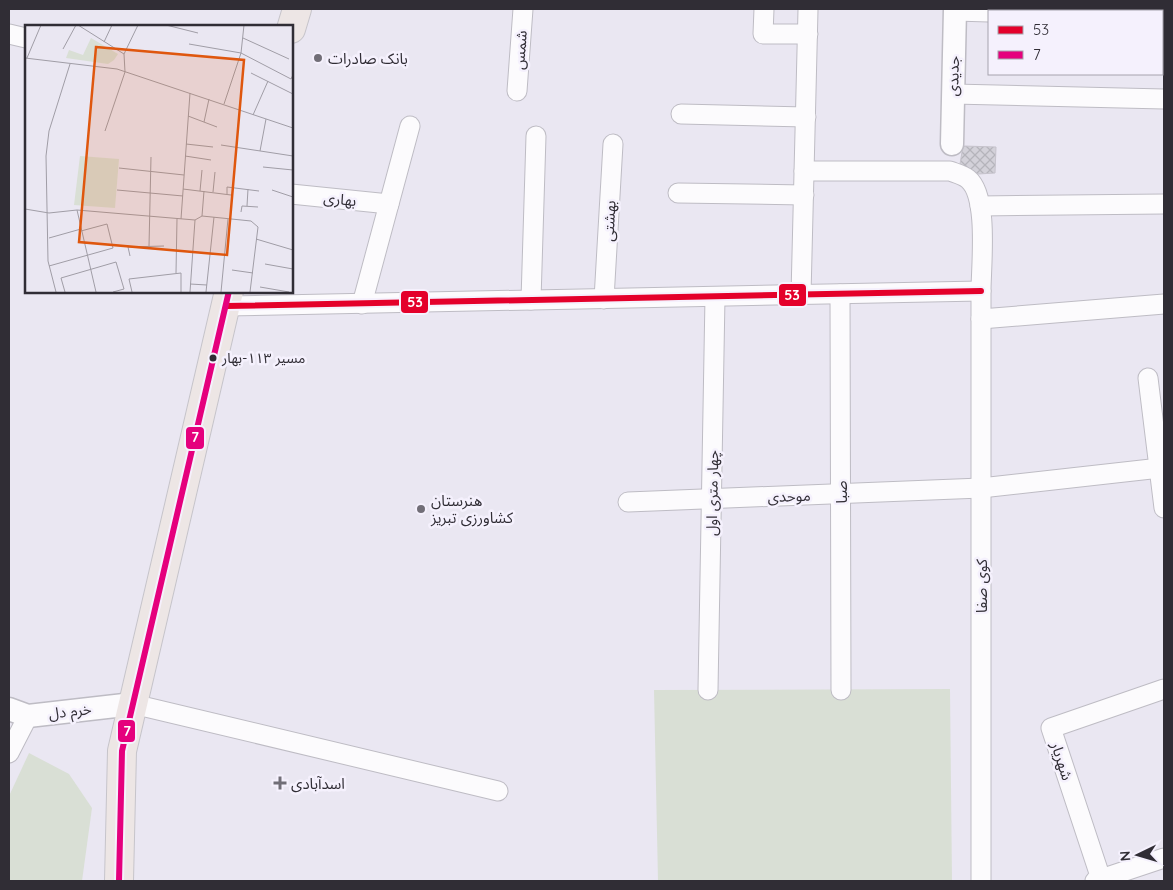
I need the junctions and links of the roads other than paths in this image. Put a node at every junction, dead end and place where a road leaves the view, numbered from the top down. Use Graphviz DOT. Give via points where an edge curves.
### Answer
graph roads {
  1 [pos="297,9"];
  2 [pos="523,9"];
  3 [pos="764,9"];
  4 [pos="808,10"];
  5 [pos="955,10"];
  6 [pos="988,12"];
  7 [pos="292,25"];
  8 [pos="9,34"];
  9 [pos="808,34"];
  10 [pos="25,38"];
  11 [pos="517,90"];
  12 [pos="953,94"];
  13 [pos="1164,99"];
  14 [pos="681,114"];
  15 [pos="806,117"];
  16 [pos="410,126"];
  17 [pos="536,136"];
  18 [pos="613,144"];
  19 [pos="952,144"];
  20 [pos="804,171"];
  21 [pos="950,171"];
  22 [pos="678,193"];
  23 [pos="292,194"];
  24 [pos="804,195"];
  25 [pos="389,204"];
  26 [pos="1164,204"];
  27 [pos="980,206"];
  28 [pos="980,292"];
  29 [pos="840,294"];
  30 [pos="801,295"];
  31 [pos="715,297"];
  32 [pos="227,299"];
  33 [pos="604,299"];
  34 [pos="531,300"];
  35 [pos="362,304"];
  36 [pos="1164,304"];
  37 [pos="981,319"];
  38 [pos="1148,378"];
  39 [pos="1160,468"];
  40 [pos="981,488"];
  41 [pos="841,494"];
  42 [pos="712,499"];
  43 [pos="628,502"];
  44 [pos="1164,508"];
  45 [pos="1164,689"];
  46 [pos="708,690"];
  47 [pos="841,690"];
  48 [pos="133,704"];
  49 [pos="18,712"];
  50 [pos="9,753"];
  51 [pos="498,791"];
  52 [pos="1164,858"];
  53 [pos="1098,880"];
  54 [pos="119,881"];
  55 [pos="981,881"];
  1 -- 7 [label="main road"];
  2 -- 11 [label="street, شمس"];
  3 -- 9 [label="street" via="763,34"];
  4 -- 9 [label="street"];
  5 -- 6 [label="street"];
  5 -- 12 [label="street, جدیدی"];
  8 -- 10 [label="street"];
  9 -- 15 [label="street"];
  12 -- 13 [label="street"];
  12 -- 19 [label="street, جدیدی"];
  14 -- 15 [label="street"];
  15 -- 20 [label="street"];
  16 -- 25 [label="street"];
  17 -- 34 [label="street"];
  18 -- 33 [label="street, بهشتی"];
  19 -- 21 [label="street"];
  20 -- 21 [label="street"];
  20 -- 24 [label="street"];
  21 -- 27 [label="street, کوی صفا" via="969,179"];
  22 -- 24 [label="street"];
  23 -- 25 [label="street, بهاری"];
  24 -- 30 [label="street"];
  25 -- 35 [label="street"];
  26 -- 27 [label="street"];
  27 -- 28 [label="street, کوی صفا" via="983,227"];
  28 -- 29 [label="street"];
  28 -- 37 [label="street, کوی صفا"];
  29 -- 30 [label="street"];
  29 -- 41 [label="street, صبا"];
  30 -- 31 [label="street"];
  31 -- 33 [label="street"];
  31 -- 42 [label="street, چهار متری اول"];
  32 -- 35 [label="street"];
  32 -- 48 [label="main road"];
  33 -- 34 [label="street"];
  34 -- 35 [label="street"];
  36 -- 37 [label="street"];
  37 -- 40 [label="street, کوی صفا"];
  38 -- 39 [label="street"];
  39 -- 40 [label="street, موحدی"];
  39 -- 44 [label="street"];
  40 -- 41 [label="street, موحدی"];
  40 -- 55 [label="street, کوی صفا"];
  41 -- 42 [label="street, موحدی"];
  41 -- 47 [label="street, صبا"];
  42 -- 43 [label="street, موحدی"];
  42 -- 46 [label="street, چهار متری اول"];
  45 -- 53 [label="street, شهریار" via="1051,728"];
  48 -- 49 [label="street, خرم دل"];
  48 -- 51 [label="street"];
  48 -- 54 [label="main road" via="122,751"];
  49 -- 50 [label="street"];
  52 -- 53 [label="street"];
}
